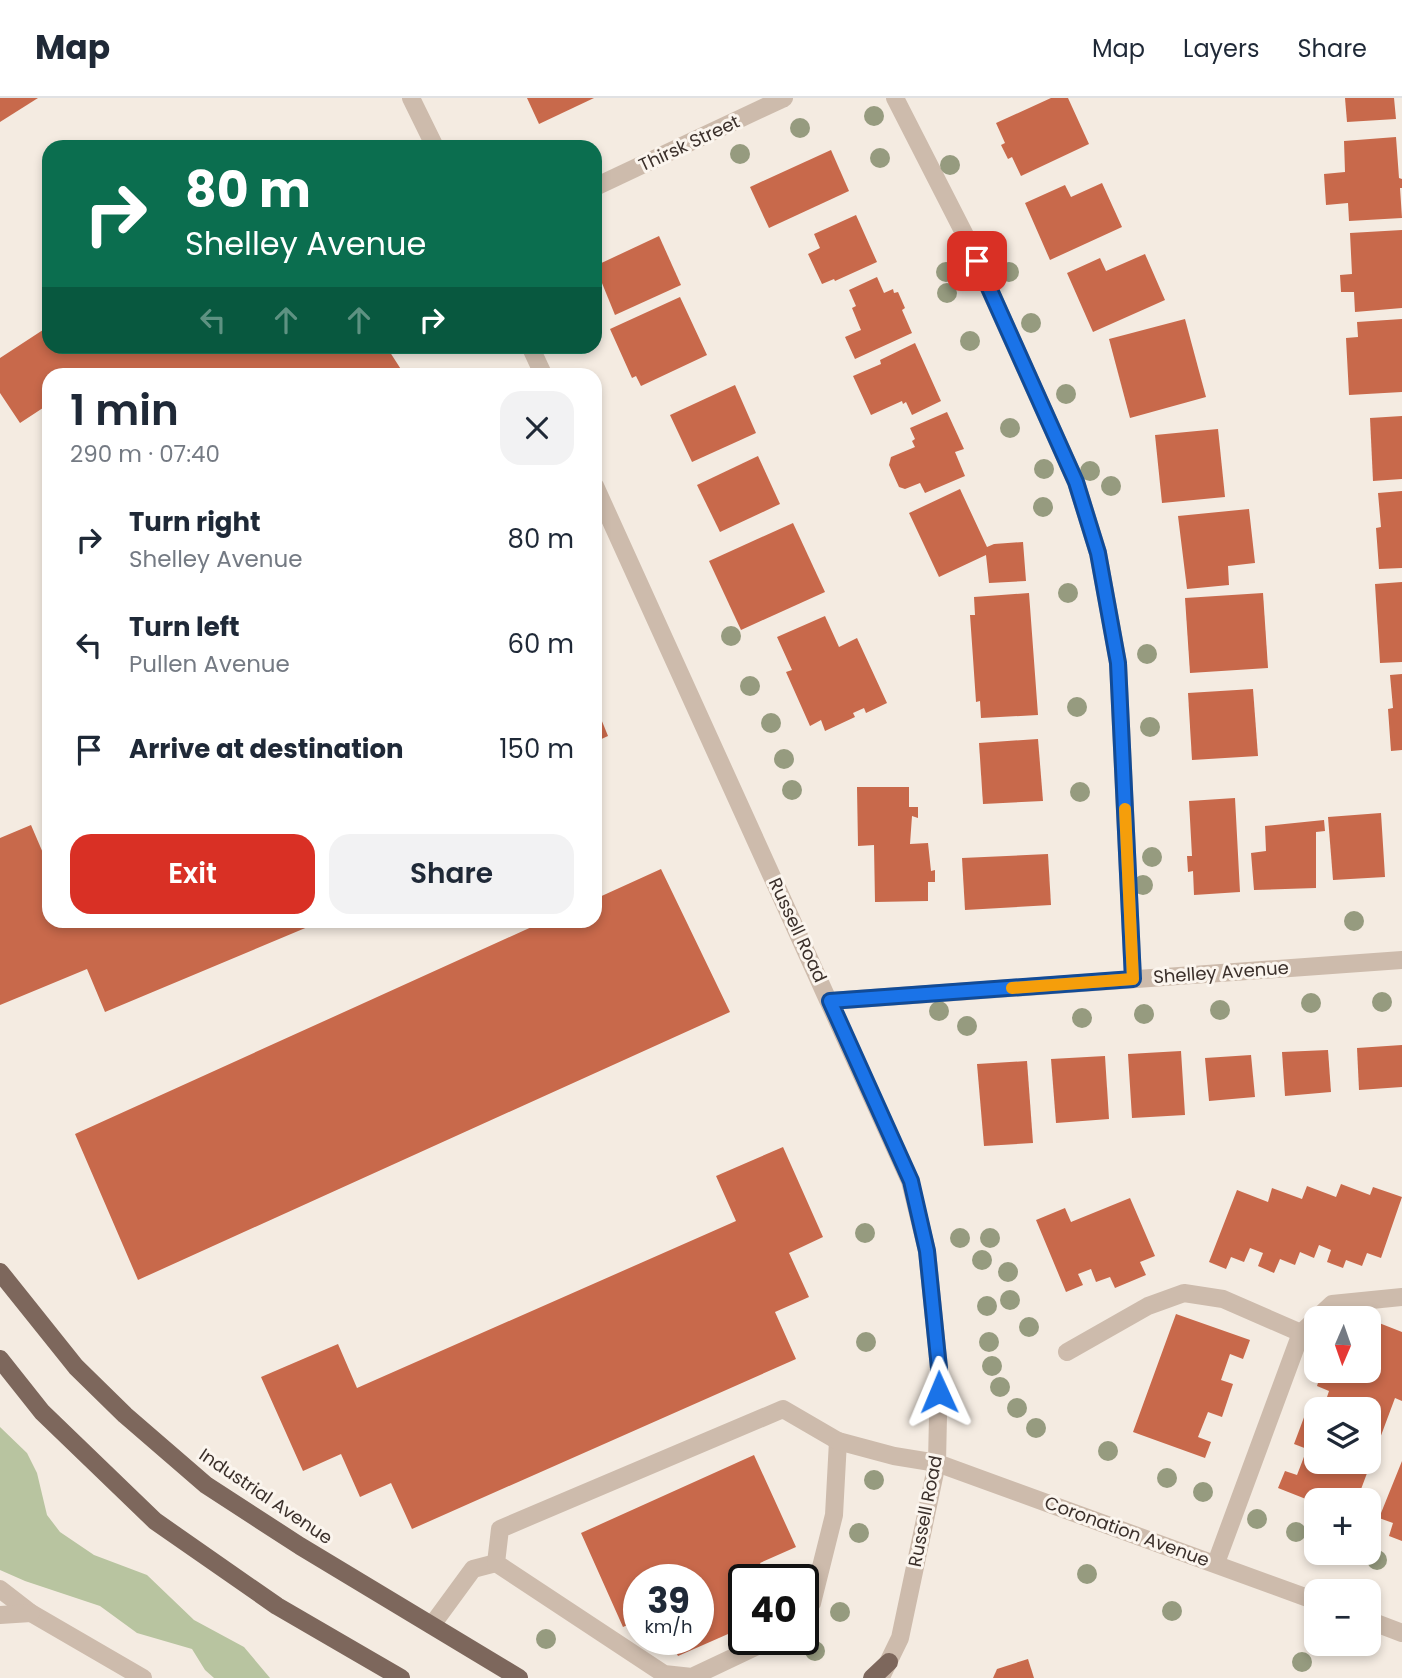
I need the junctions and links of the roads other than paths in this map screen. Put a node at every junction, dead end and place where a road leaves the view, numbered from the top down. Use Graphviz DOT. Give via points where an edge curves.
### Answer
graph roads {
  1 [pos="411,98"];
  2 [pos="783,98"];
  3 [pos="895,98"];
  4 [pos="432,140"];
  5 [pos="602,184"];
  6 [pos="602,501"];
  7 [pos="1402,960"];
  8 [pos="1133,979"];
  9 [pos="830,1001"];
  10 [pos="0,1272"];
  11 [pos="1402,1297"];
  12 [pos="1330,1306"];
  13 [pos="1304,1329"];
  14 [pos="1301,1332"];
  15 [pos="1067,1352"];
  16 [pos="0,1359"];
  17 [pos="838,1441"];
  18 [pos="937,1463"];
  19 [pos="496,1563"];
  20 [pos="1216,1563"];
  21 [pos="819,1575"];
  22 [pos="0,1589"];
  23 [pos="1304,1596"];
  24 [pos="31,1614"];
  25 [pos="0,1615"];
  26 [pos="432,1625"];
  27 [pos="1381,1625"];
  28 [pos="1402,1633"];
  29 [pos="738,1655"];
  30 [pos="886,1673"];
  31 [pos="143,1678"];
  32 [pos="401,1678"];
  33 [pos="519,1678"];
  34 [pos="872,1678"];
  1 -- 4 [label="street"];
  2 -- 5 [label="street, Thirsk Street"];
  3 -- 8 [label="street" via="966,237 1071,470 1098,553 1118,663"];
  6 -- 9 [label="street, Russell Road"];
  7 -- 8 [label="street, Shelley Avenue"];
  8 -- 9 [label="street, Shelley Avenue"];
  9 -- 18 [label="street, Russell Road" via="911,1181 924,1239 939,1368"];
  10 -- 26 [label="main road, Industrial Avenue" via="76,1367 206,1485"];
  11 -- 12 [label="street"];
  13 -- 14 [label="street"];
  14 -- 15 [label="street" via="1223,1299 1184,1293 1148,1306"];
  14 -- 20 [label="street"];
  16 -- 32 [label="main road" via="42,1412 155,1521 278,1605"];
  17 -- 18 [label="street, Coronation Avenue"];
  17 -- 19 [label="street, Coronation Avenue" via="783,1409 500,1529"];
  17 -- 21 [label="street" via="834,1515"];
  18 -- 20 [label="street, Coronation Avenue"];
  18 -- 30 [label="street, Russell Road" via="900,1638"];
  19 -- 26 [label="street" via="473,1569"];
  19 -- 29 [label="street" via="664,1674 692,1677"];
  20 -- 23 [label="street, Coronation Avenue"];
  22 -- 24 [label="street"];
  24 -- 25 [label="street"];
  24 -- 31 [label="street"];
  26 -- 33 [label="main road, Industrial Avenue"];
  27 -- 28 [label="street"];
  30 -- 34 [label="main road"];
}
